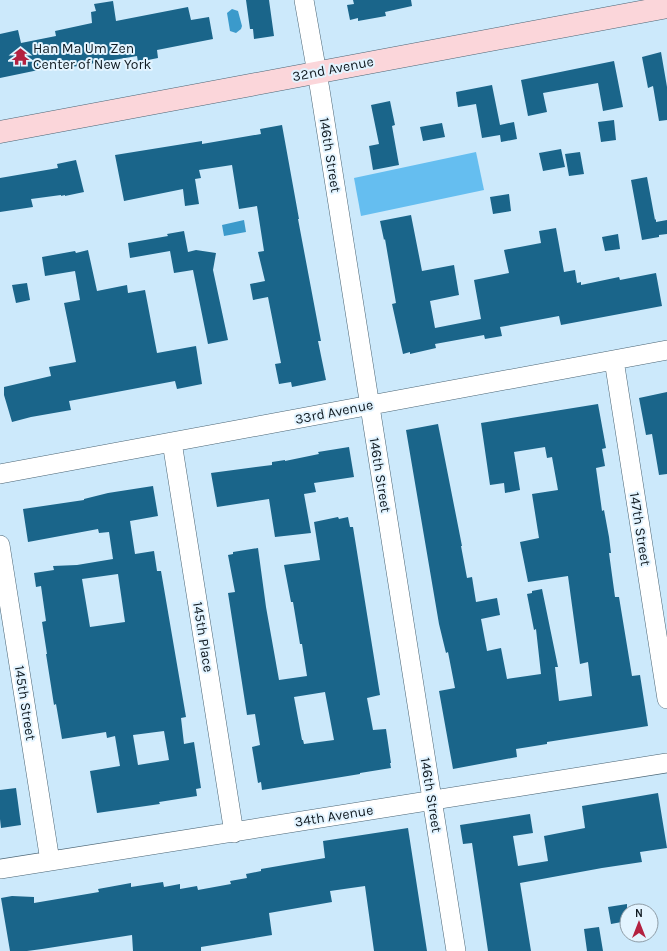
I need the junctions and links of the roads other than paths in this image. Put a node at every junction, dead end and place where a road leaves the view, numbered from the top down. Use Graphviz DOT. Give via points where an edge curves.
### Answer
graph roads {
  1 [pos="304,0"];
  2 [pos="667,7"];
  3 [pos="317,72"];
  4 [pos="0,132"];
  5 [pos="667,350"];
  6 [pos="614,360"];
  7 [pos="369,406"];
  8 [pos="172,442"];
  9 [pos="0,474"];
  10 [pos="0,545"];
  11 [pos="667,699"];
  12 [pos="667,763"];
  13 [pos="432,800"];
  14 [pos="234,833"];
  15 [pos="50,861"];
  16 [pos="0,869"];
  17 [pos="456,951"];
  1 -- 3 [label="street, 146th Street"];
  2 -- 3 [label="street, 32nd Avenue"];
  3 -- 4 [label="street, 32nd Avenue"];
  3 -- 7 [label="street, 146th Street"];
  5 -- 6 [label="street, 33rd Avenue"];
  6 -- 7 [label="street, 33rd Avenue"];
  6 -- 11 [label="street, 147th Street"];
  7 -- 8 [label="street, 33rd Avenue"];
  7 -- 13 [label="street, 146th Street"];
  8 -- 9 [label="street, 33rd Avenue"];
  8 -- 14 [label="street, 145th Place"];
  10 -- 15 [label="street, 145th Street"];
  12 -- 13 [label="street, 34th Avenue"];
  13 -- 14 [label="street, 34th Avenue"];
  13 -- 17 [label="street, 146th Street"];
  14 -- 15 [label="street, 34th Avenue"];
  15 -- 16 [label="street, 34th Avenue"];
}
